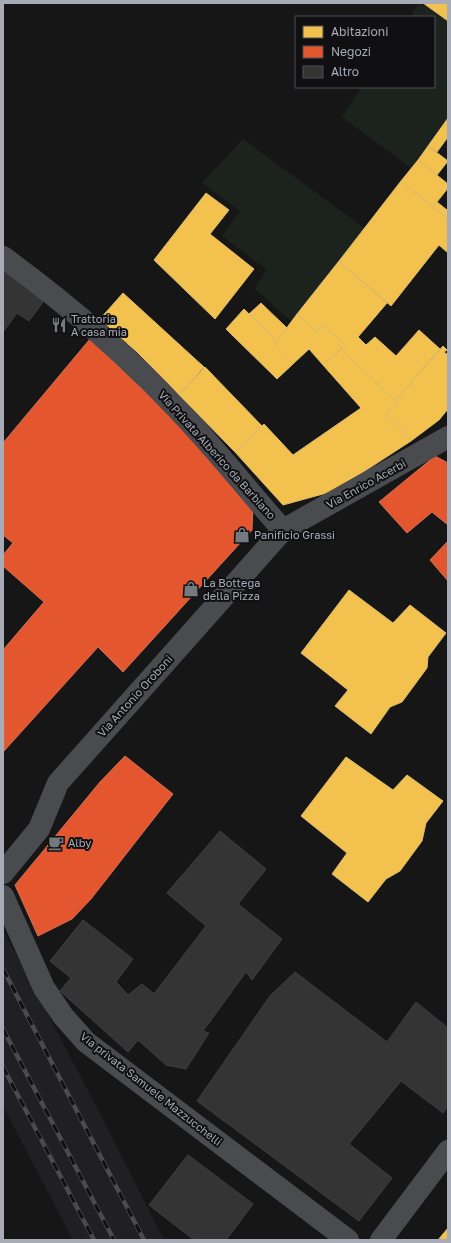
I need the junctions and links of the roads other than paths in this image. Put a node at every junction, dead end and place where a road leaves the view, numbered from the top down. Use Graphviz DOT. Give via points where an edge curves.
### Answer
graph roads {
  1 [pos="3,257"];
  2 [pos="448,438"];
  3 [pos="284,530"];
  4 [pos="3,873"];
  5 [pos="3,896"];
  6 [pos="448,1151"];
  7 [pos="348,1240"];
  8 [pos="381,1240"];
  1 -- 3 [label="street, Via Privata Alberico da Barbiano" via="106,339 180,411"];
  2 -- 3 [label="street, Via Enrico Acerbi"];
  3 -- 4 [label="street, Via Antonio Oroboni" via="58,783 39,829"];
  5 -- 7 [label="street, Via privata Samuele Mazzucchelli" via="44,988 63,1016 86,1042"];
  6 -- 8 [label="street"];
}
